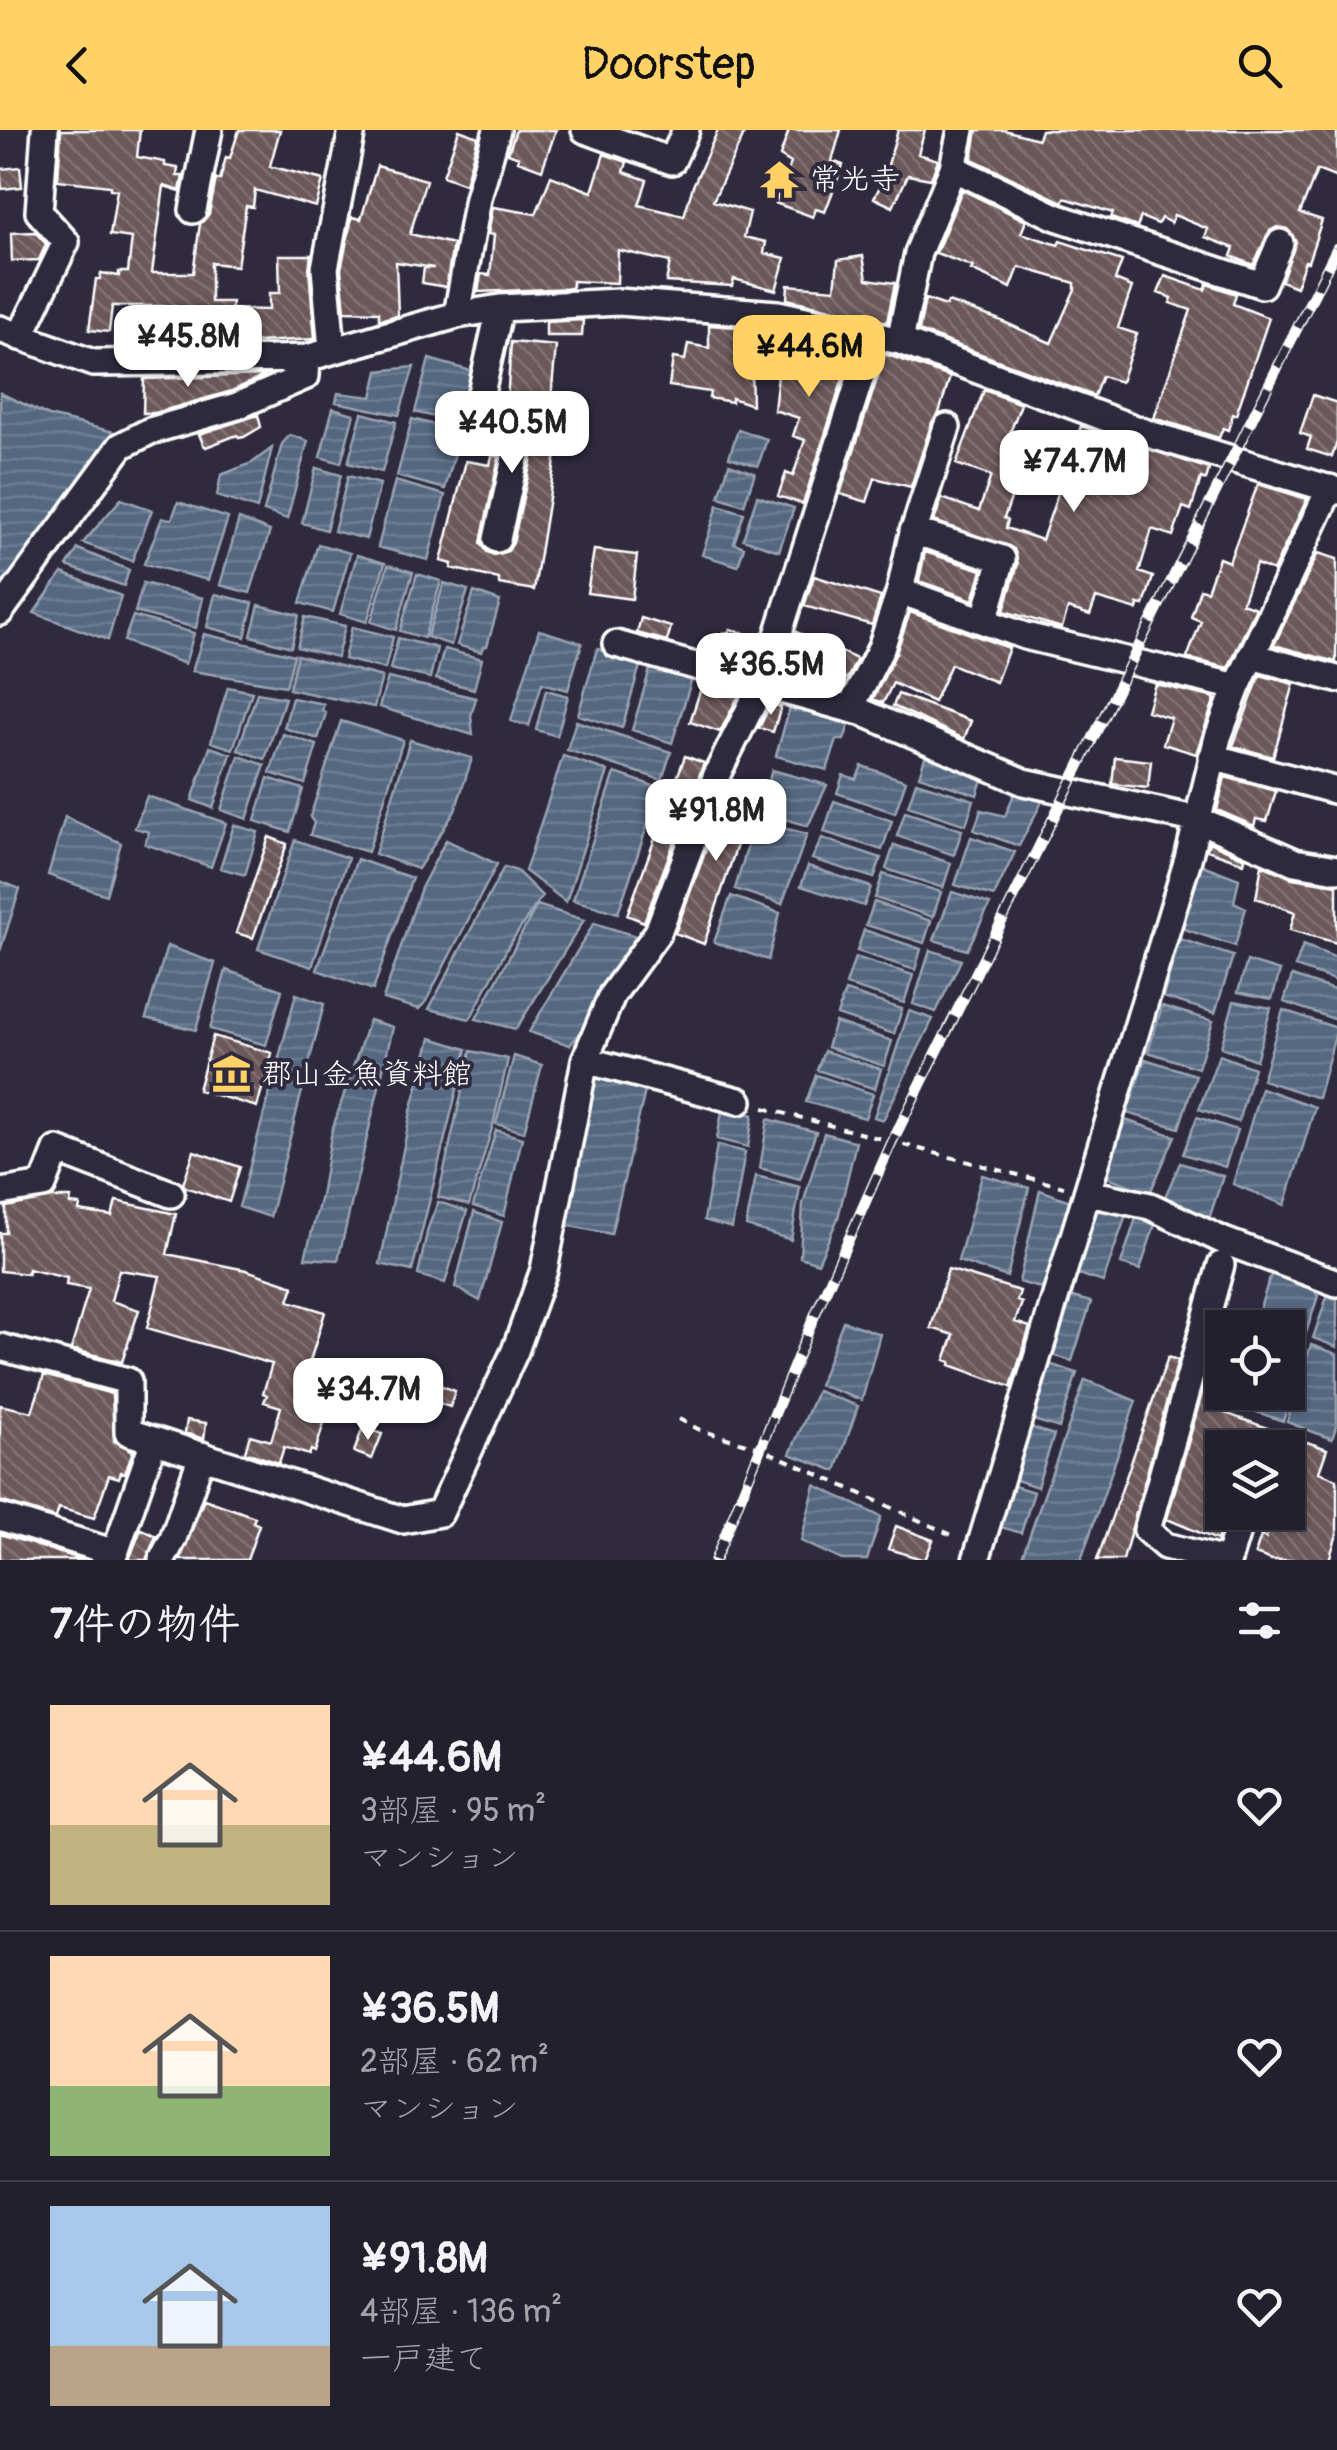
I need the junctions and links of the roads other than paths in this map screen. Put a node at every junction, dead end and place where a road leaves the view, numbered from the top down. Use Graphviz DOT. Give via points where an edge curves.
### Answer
graph roads {
  1 [pos="45,130"];
  2 [pos="210,130"];
  3 [pos="352,130"];
  4 [pos="497,130"];
  5 [pos="585,130"];
  6 [pos="686,130"];
  7 [pos="960,130"];
  8 [pos="953,168"];
  9 [pos="193,210"];
  10 [pos="1280,243"];
  11 [pos="500,308"];
  12 [pos="457,315"];
  13 [pos="10,333"];
  14 [pos="874,335"];
  15 [pos="900,341"];
  16 [pos="319,354"];
  17 [pos="947,427"];
  18 [pos="1333,490"];
  19 [pos="913,531"];
  20 [pos="497,540"];
  21 [pos="900,592"];
  22 [pos="0,612"];
  23 [pos="984,621"];
  24 [pos="616,644"];
  25 [pos="1251,656"];
  26 [pos="1337,679"];
  27 [pos="762,685"];
  28 [pos="1237,688"];
  29 [pos="850,709"];
  30 [pos="1212,757"];
  31 [pos="1337,791"];
  32 [pos="1199,820"];
  33 [pos="1337,869"];
  34 [pos="585,1060"];
  35 [pos="739,1102"];
  36 [pos="0,1192"];
  37 [pos="1088,1193"];
  38 [pos="171,1194"];
  39 [pos="1220,1265"];
  40 [pos="1337,1283"];
  41 [pos="0,1347"];
  42 [pos="154,1440"];
  43 [pos="202,1454"];
  44 [pos="0,1517"];
  45 [pos="1235,1530"];
  46 [pos="72,1550"];
  47 [pos="977,1554"];
  48 [pos="162,1560"];
  49 [pos="1224,1560"];
  1 -- 13 [label="street" via="39,212 66,242"];
  2 -- 9 [label="street"];
  3 -- 16 [label="street" via="326,268"];
  4 -- 12 [label="street"];
  5 -- 6 [label="street" via="672,161"];
  7 -- 8 [label="street"];
  8 -- 10 [label="street" via="1056,217 1262,285"];
  8 -- 15 [label="street" via="918,253"];
  11 -- 12 [label="street"];
  11 -- 14 [label="street" via="618,302 778,314"];
  11 -- 20 [label="street" via="472,434 518,444"];
  12 -- 16 [label="street"];
  13 -- 16 [label="street" via="93,363"];
  14 -- 15 [label="street"];
  14 -- 27 [label="street"];
  15 -- 18 [label="street" via="1152,435"];
  16 -- 22 [label="street" via="306,376 121,446"];
  17 -- 19 [label="street"];
  18 -- 25 [label="street"];
  19 -- 21 [label="street"];
  19 -- 23 [label="street" via="1002,559"];
  21 -- 23 [label="street"];
  21 -- 29 [label="street"];
  23 -- 28 [label="street"];
  24 -- 27 [label="street"];
  25 -- 26 [label="street"];
  25 -- 28 [label="street"];
  27 -- 29 [label="street"];
  27 -- 34 [label="street" via="718,772 658,932 612,996"];
  28 -- 30 [label="street"];
  29 -- 32 [label="street" via="1024,782"];
  30 -- 31 [label="street"];
  30 -- 32 [label="street"];
  32 -- 33 [label="street" via="1295,862"];
  32 -- 37 [label="street"];
  34 -- 35 [label="street"];
  34 -- 43 [label="street" via="544,1270 515,1351 440,1513 403,1520"];
  36 -- 38 [label="street" via="43,1185 57,1150"];
  37 -- 40 [label="street" via="1150,1206"];
  37 -- 47 [label="street"];
  39 -- 49 [label="street" via="1147,1530 1164,1546"];
  41 -- 42 [label="street" via="128,1381 128,1432"];
  42 -- 43 [label="street"];
  42 -- 46 [label="street" via="114,1553"];
  43 -- 48 [label="street"];
  44 -- 46 [label="street"];
  45 -- 49 [label="street"];
}
